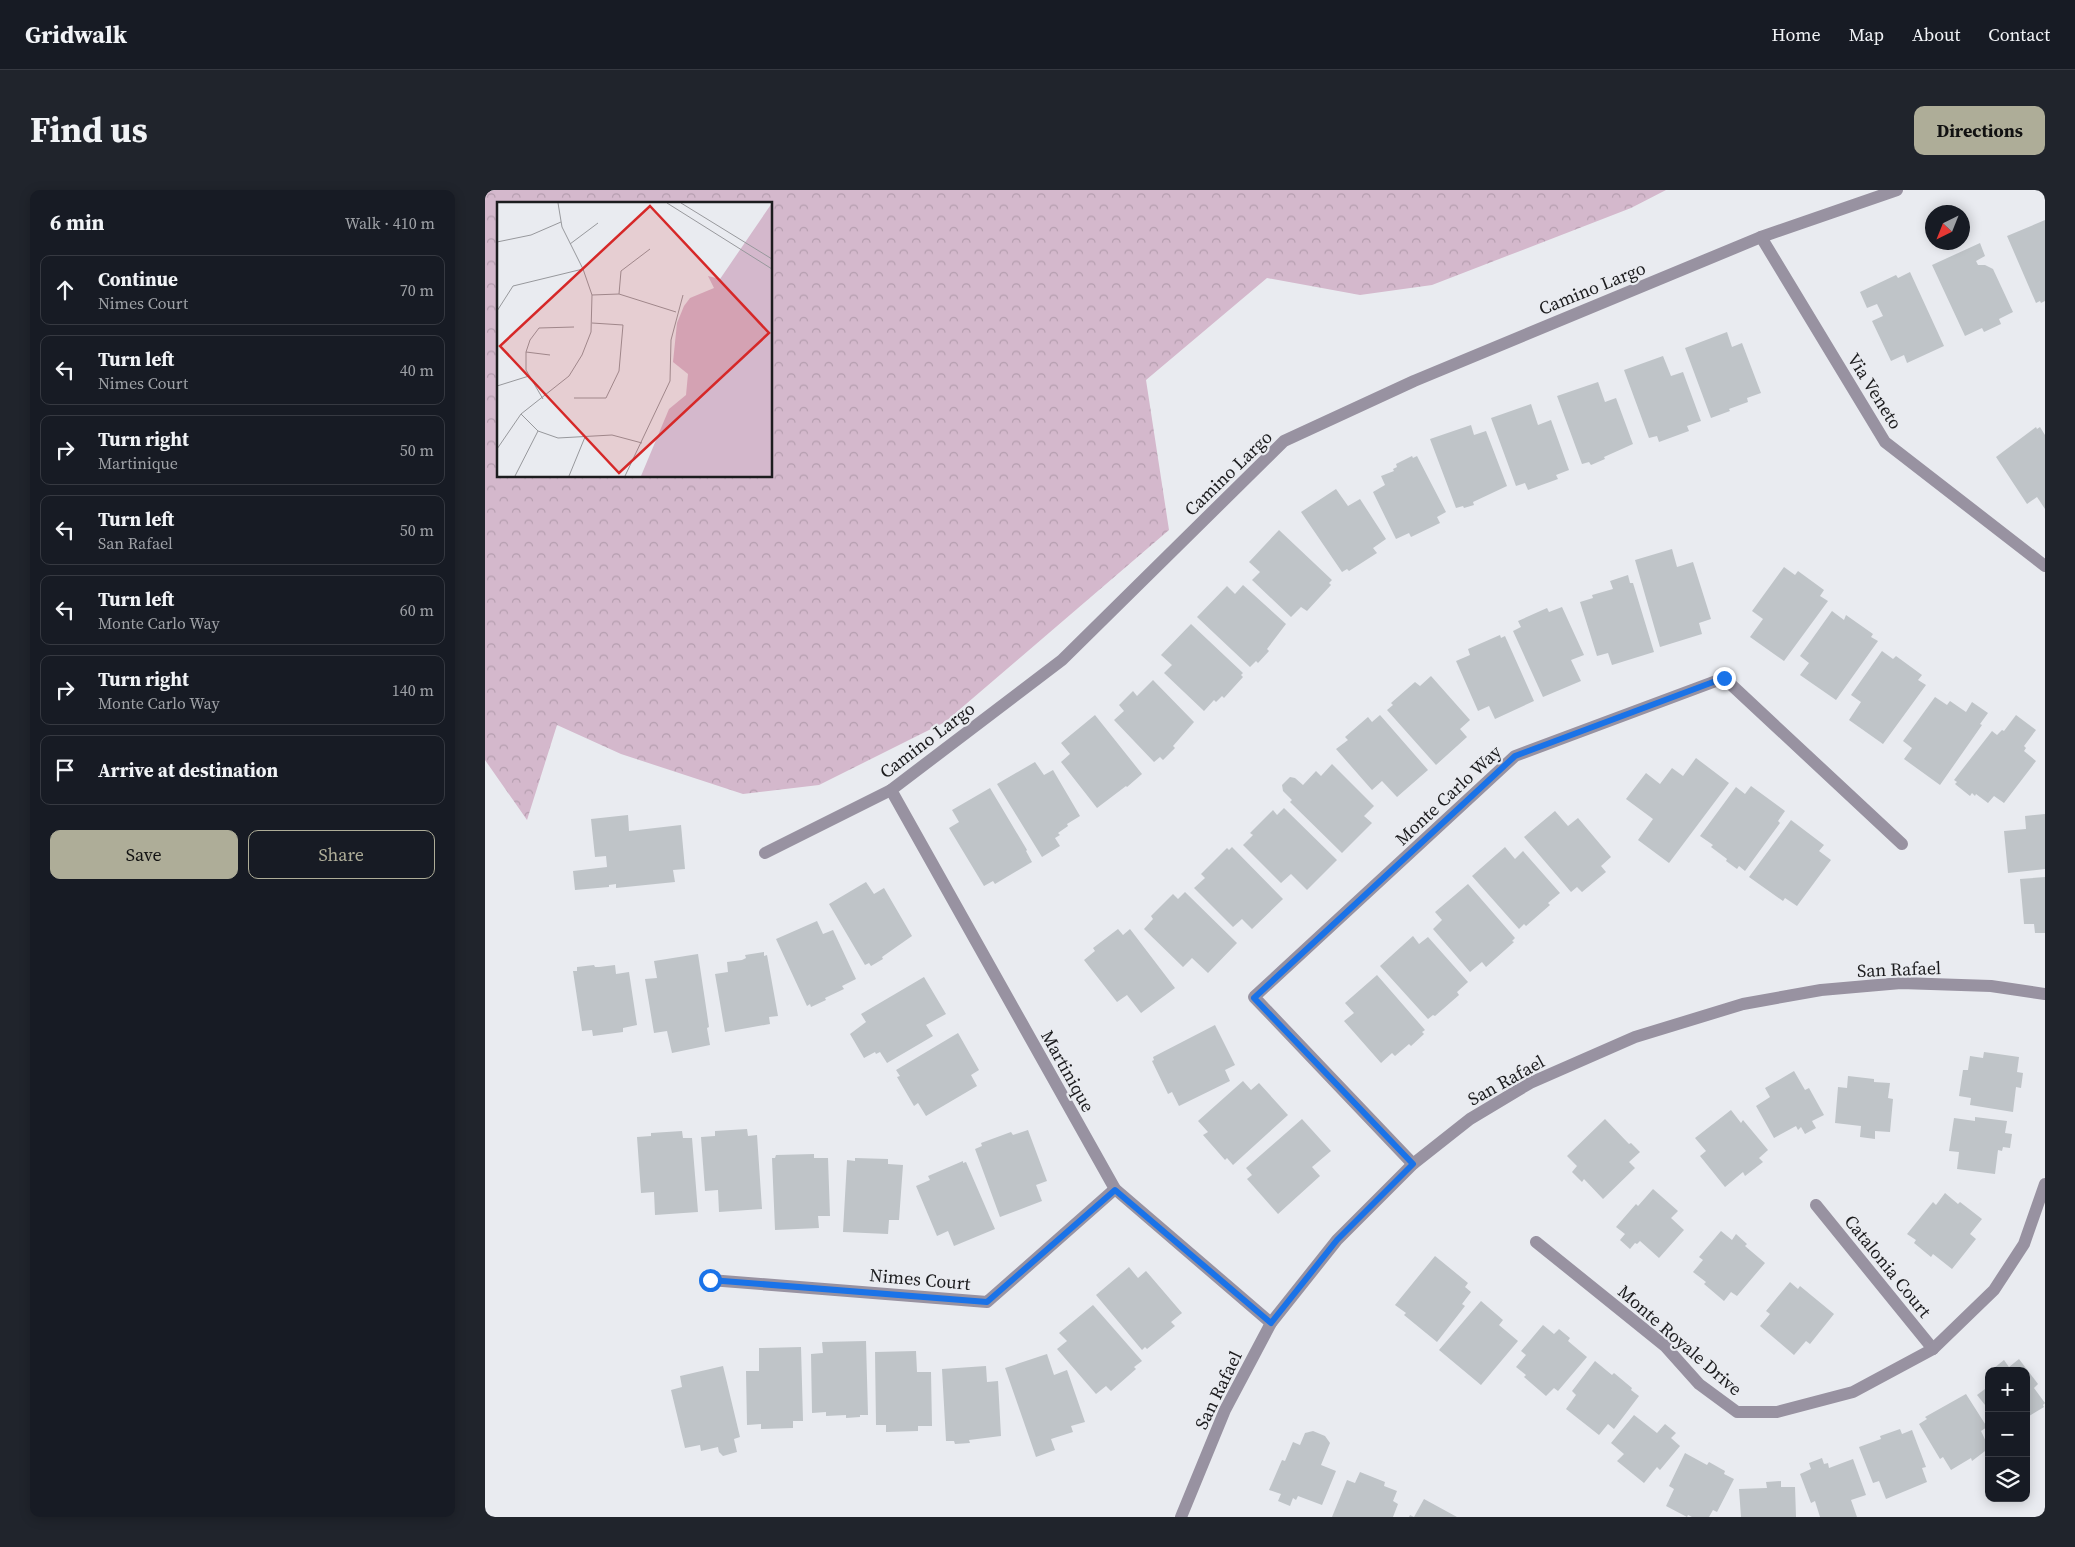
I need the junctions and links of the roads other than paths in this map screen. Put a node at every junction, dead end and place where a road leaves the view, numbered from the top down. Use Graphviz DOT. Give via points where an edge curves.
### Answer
graph roads {
  1 [pos="1897,190"];
  2 [pos="1761,237"];
  3 [pos="2045,566"];
  4 [pos="891,790"];
  5 [pos="1901,844"];
  6 [pos="765,853"];
  7 [pos="2045,994"];
  8 [pos="1413,1164"];
  9 [pos="1115,1190"];
  10 [pos="2044,1193"];
  11 [pos="1816,1205"];
  12 [pos="1536,1242"];
  13 [pos="710,1280"];
  14 [pos="1271,1323"];
  15 [pos="1933,1349"];
  16 [pos="1185,1516"];
  1 -- 2 [label="street, Camino Largo"];
  2 -- 3 [label="street, Via Veneto" via="1885,442"];
  2 -- 4 [label="street, Camino Largo" via="1414,381 1284,441 1062,660"];
  4 -- 6 [label="street, Camino Largo"];
  4 -- 9 [label="street, Martinique"];
  5 -- 8 [label="street, Monte Carlo Way" via="1724,678 1515,756 1254,998"];
  7 -- 8 [label="street, San Rafael" via="1991,986 1901,983 1821,990 1743,1004 1635,1037 1530,1083 1470,1119"];
  8 -- 14 [label="street, San Rafael" via="1337,1240"];
  9 -- 13 [label="street, Nimes Court" via="987,1302"];
  9 -- 14 [label="street, Martinique"];
  10 -- 15 [label="street, Monte Royale Drive" via="2024,1244 1993,1290"];
  11 -- 15 [label="street, Catalonia Court"];
  12 -- 15 [label="street, Monte Royale Drive" via="1665,1346 1699,1384 1737,1412 1777,1412 1853,1392"];
  14 -- 16 [label="street, San Rafael" via="1225,1410"];
}
